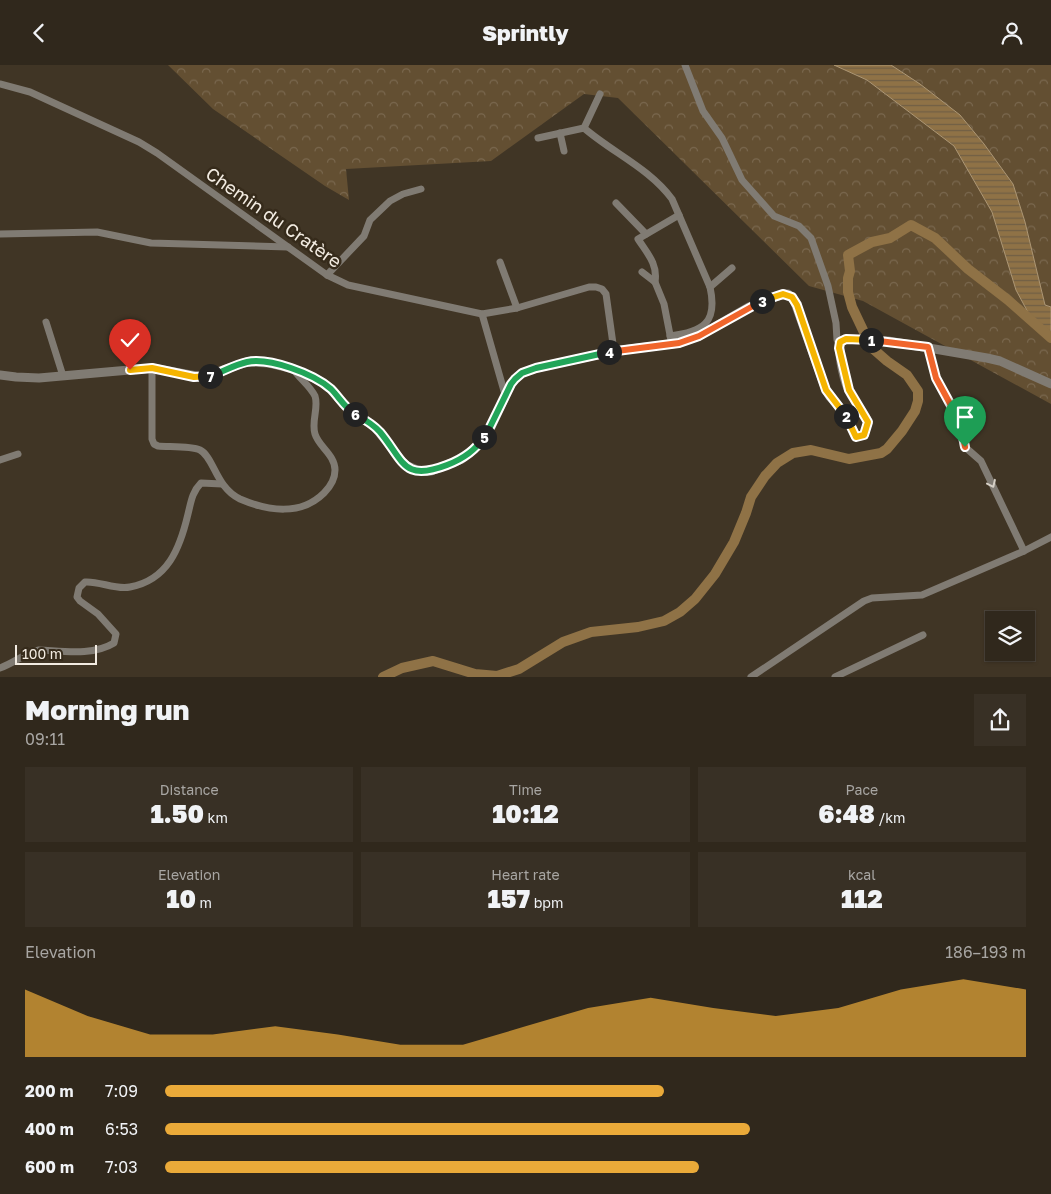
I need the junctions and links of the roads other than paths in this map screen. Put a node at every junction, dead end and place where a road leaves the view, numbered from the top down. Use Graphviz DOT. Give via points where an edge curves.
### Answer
graph roads {
  1 [pos="685,65"];
  2 [pos="0,84"];
  3 [pos="600,93"];
  4 [pos="584,128"];
  5 [pos="560,133"];
  6 [pos="538,138"];
  7 [pos="564,151"];
  8 [pos="421,189"];
  9 [pos="616,203"];
  10 [pos="679,215"];
  11 [pos="0,234"];
  12 [pos="646,234"];
  13 [pos="288,247"];
  14 [pos="500,262"];
  15 [pos="732,268"];
  16 [pos="642,272"];
  17 [pos="327,275"];
  18 [pos="656,282"];
  19 [pos="710,287"];
  20 [pos="517,308"];
  21 [pos="482,314"];
  22 [pos="46,322"];
  23 [pos="670,340"];
  24 [pos="840,342"];
  25 [pos="928,347"];
  26 [pos="614,351"];
  27 [pos="152,368"];
  28 [pos="294,369"];
  29 [pos="0,375"];
  30 [pos="63,376"];
  31 [pos="1051,384"];
  32 [pos="506,392"];
  33 [pos="18,454"];
  34 [pos="0,459"];
  35 [pos="222,484"];
  36 [pos="1051,537"];
  37 [pos="1024,551"];
  38 [pos="923,635"];
  39 [pos="0,668"];
  40 [pos="751,677"];
  41 [pos="835,677"];
  1 -- 24 [label="street" via="703,111 722,138 742,180 774,216 799,226 811,238 828,286"];
  2 -- 13 [label="street, Chemin du Cratère" via="30,92 151,149"];
  3 -- 4 [label="street"];
  4 -- 5 [label="street"];
  4 -- 10 [label="street" via="650,175 672,199"];
  5 -- 6 [label="street"];
  5 -- 7 [label="street"];
  8 -- 17 [label="street" via="390,201 370,220 364,236"];
  9 -- 12 [label="street"];
  10 -- 12 [label="street"];
  10 -- 19 [label="street"];
  11 -- 13 [label="street" via="96,232 151,243"];
  12 -- 18 [label="street" via="638,239 654,264"];
  13 -- 17 [label="street, Chemin du Cratère"];
  14 -- 20 [label="street"];
  15 -- 19 [label="street"];
  16 -- 18 [label="street"];
  17 -- 21 [label="street, Chemin du Cratère" via="348,285"];
  18 -- 23 [label="street" via="664,304"];
  19 -- 23 [label="street" via="713,300 710,318 699,329"];
  20 -- 21 [label="street, Chemin du Cratère"];
  20 -- 26 [label="street, Chemin du Cratère" via="583,288 602,289 606,294"];
  21 -- 32 [label="street"];
  22 -- 30 [label="street"];
  23 -- 24 [label="street" via="699,336 766,300 788,294 797,305 826,390 845,415 856,437 860,437 864,435 868,422 849,390"];
  23 -- 26 [label="street"];
  24 -- 25 [label="street" via="846,339 888,341"];
  25 -- 31 [label="street" via="1000,361"];
  25 -- 37 [label="street, one-way" via="936,378 960,422 965,447 980,461"];
  26 -- 32 [label="street" via="522,373"];
  27 -- 28 [label="street" via="202,377 254,361"];
  27 -- 30 [label="street"];
  27 -- 35 [label="street" via="154,444 198,449 204,453"];
  28 -- 32 [label="street" via="320,381 352,413 370,422 405,465 424,471 462,459 471,452 490,427"];
  28 -- 35 [label="street" via="315,397 313,423 316,436 335,468 330,488 316,502 291,510 240,499"];
  29 -- 30 [label="street"];
  33 -- 34 [label="street"];
  35 -- 39 [label="street" via="201,483 194,490 176,553 153,578 128,588 93,581 78,588 80,601 98,614 116,634 114,643 105,649 88,651 33,651"];
  36 -- 37 [label="street"];
  37 -- 40 [label="street" via="922,595 864,601"];
  38 -- 41 [label="street"];
}
